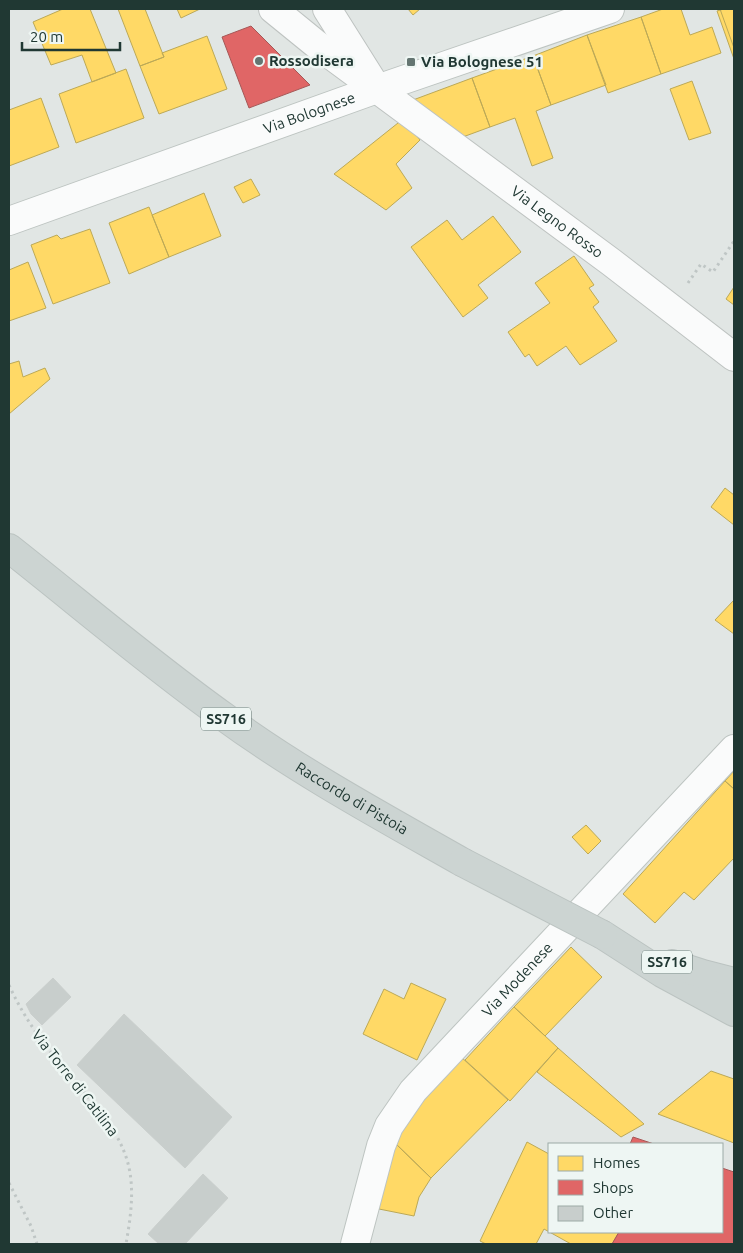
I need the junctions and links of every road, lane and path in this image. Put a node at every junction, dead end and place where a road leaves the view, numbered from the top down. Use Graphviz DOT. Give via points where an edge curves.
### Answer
graph roads {
  1 [pos="273,9"];
  2 [pos="327,9"];
  3 [pos="610,9"];
  4 [pos="376,89"];
  5 [pos="9,221"];
  6 [pos="734,241"];
  7 [pos="671,308"];
  8 [pos="734,357"];
  9 [pos="9,548"];
  10 [pos="734,749"];
  11 [pos="603,935"];
  12 [pos="734,982"];
  13 [pos="9,986"];
  14 [pos="734,1012"];
  15 [pos="9,1182"];
  16 [pos="37,1244"];
  17 [pos="126,1244"];
  18 [pos="355,1244"];
  1 -- 4 [label="street, Via Legno Rosso"];
  2 -- 4 [label="street"];
  3 -- 4 [label="street, Via Bolognese"];
  4 -- 5 [label="street, Via Bolognese"];
  4 -- 7 [label="street, Via Legno Rosso"];
  6 -- 7 [label="path" via="713,272 702,264"];
  7 -- 8 [label="street, Via Legno Rosso"];
  9 -- 11 [label="main road, Raccordo di Pistoia / SS716, bridge" via="223,717 325,783 462,862"];
  10 -- 18 [label="street, Via Modenese" via="409,1096 389,1126 381,1146"];
  11 -- 12 [label="main road, Raccordo di Pistoia / SS716" via="682,967"];
  11 -- 14 [label="main road" via="662,973"];
  13 -- 17 [label="path, Via Torre di Catilina" via="46,1048 116,1133 126,1156 132,1203"];
  15 -- 16 [label="path"];
}
